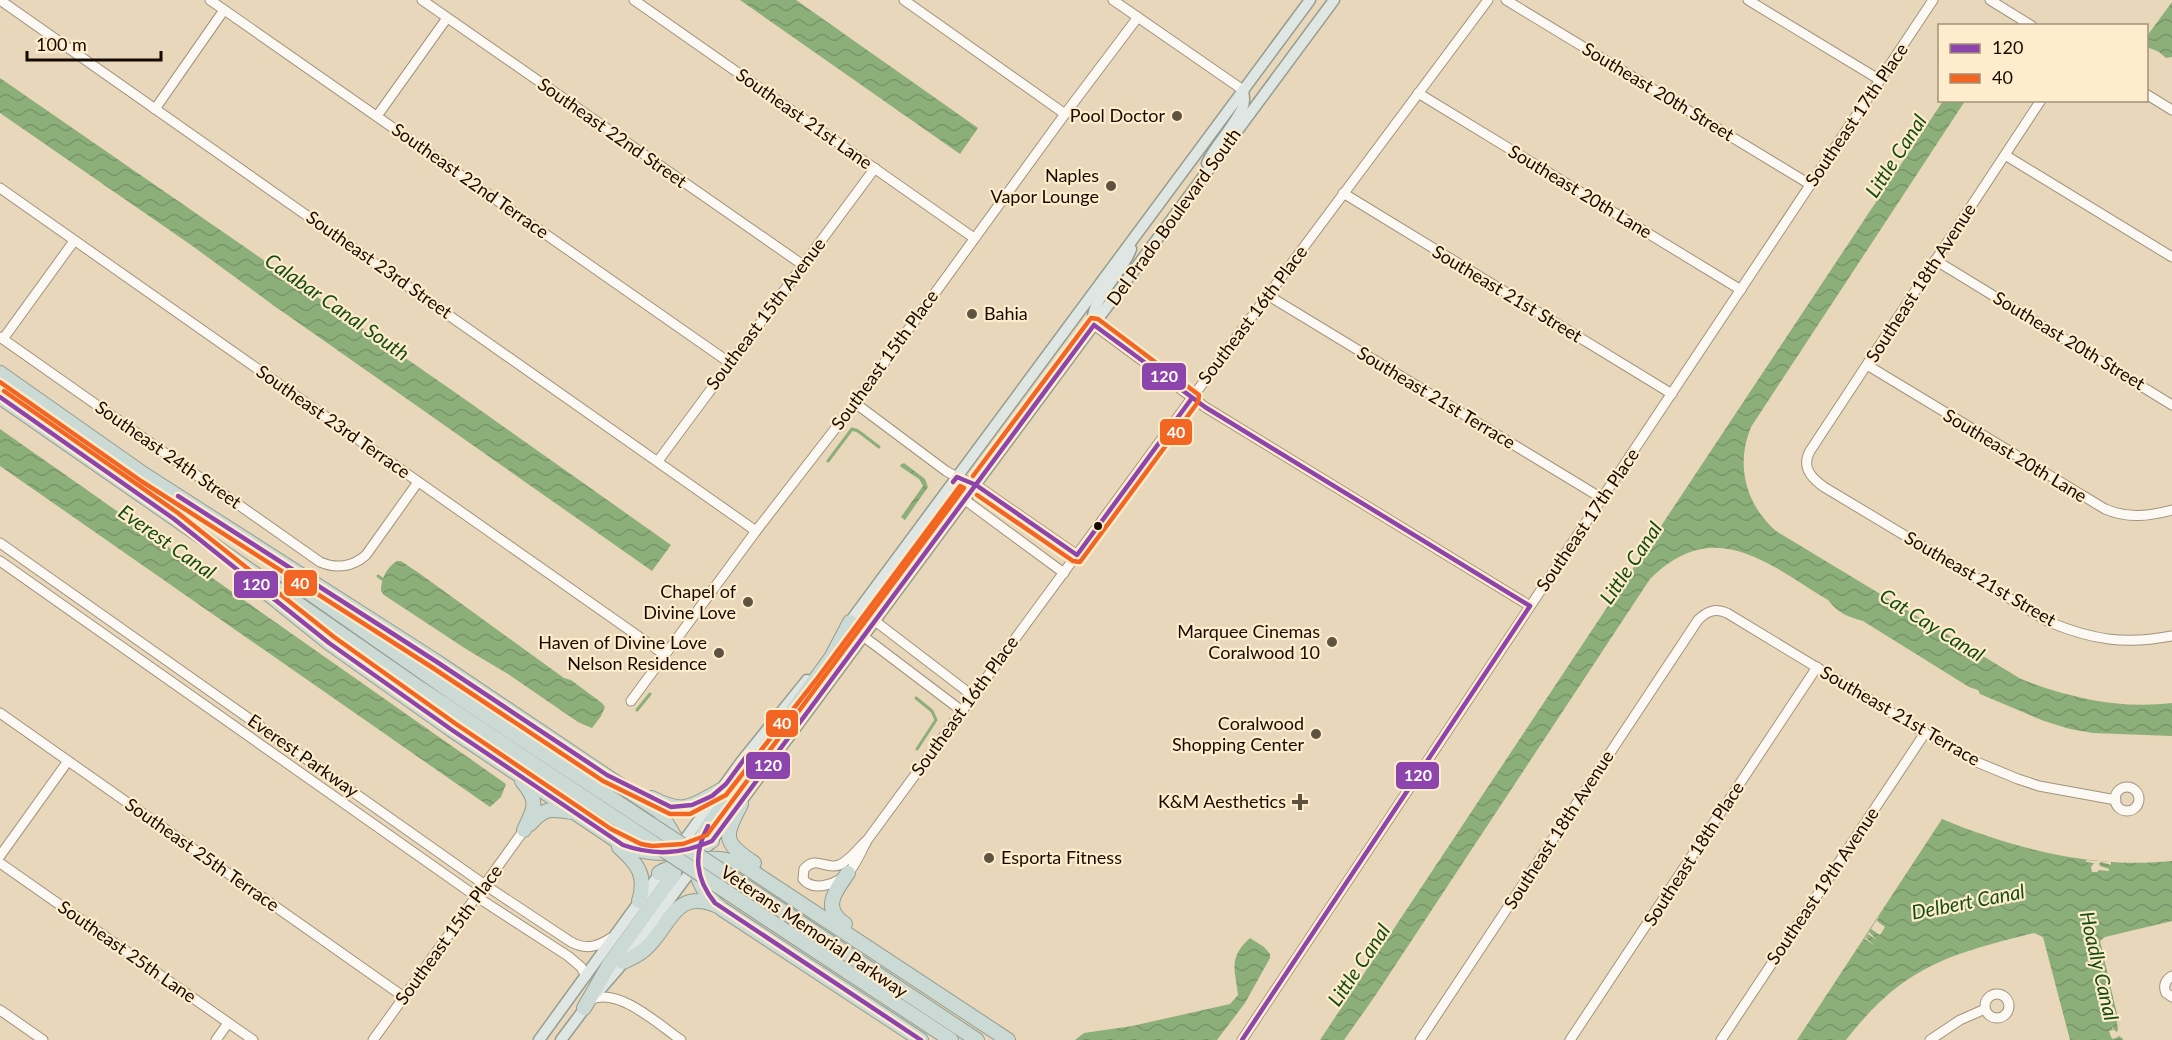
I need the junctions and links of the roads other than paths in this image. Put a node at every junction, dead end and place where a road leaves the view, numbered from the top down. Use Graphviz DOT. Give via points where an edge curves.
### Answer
graph roads {
  1 [pos="0,0"];
  2 [pos="210,0"];
  3 [pos="422,0"];
  4 [pos="634,0"];
  5 [pos="904,0"];
  6 [pos="1113,0"];
  7 [pos="1310,0"];
  8 [pos="1334,0"];
  9 [pos="1488,0"];
  10 [pos="1506,0"];
  11 [pos="1748,0"];
  12 [pos="1933,0"];
  13 [pos="1990,0"];
  14 [pos="2002,0"];
  15 [pos="224,10"];
  16 [pos="1138,17"];
  17 [pos="447,18"];
  18 [pos="2029,24"];
  19 [pos="2034,24"];
  20 [pos="1880,80"];
  21 [pos="1243,90"];
  22 [pos="1418,93"];
  23 [pos="2148,95"];
  24 [pos="2172,96"];
  25 [pos="2040,102"];
  26 [pos="2169,108"];
  27 [pos="155,109"];
  28 [pos="1065,114"];
  29 [pos="377,116"];
  30 [pos="2005,155"];
  31 [pos="875,168"];
  32 [pos="1201,180"];
  33 [pos="1811,185"];
  34 [pos="0,188"];
  35 [pos="1343,194"];
  36 [pos="1135,237"];
  37 [pos="974,238"];
  38 [pos="74,240"];
  39 [pos="2172,257"];
  40 [pos="1935,260"];
  41 [pos="803,265"];
  42 [pos="1741,290"];
  43 [pos="1269,296"];
  44 [pos="1094,325"];
  45 [pos="1,338"];
  46 [pos="730,363"];
  47 [pos="1867,365"];
  48 [pos="0,373"];
  49 [pos="1672,394"];
  50 [pos="0,397"];
  51 [pos="1192,398"];
  52 [pos="855,403"];
  53 [pos="2172,405"];
  54 [pos="658,461"];
  55 [pos="1807,469"];
  56 [pos="145,475"];
  57 [pos="957,477"];
  58 [pos="418,482"];
  59 [pos="976,485"];
  60 [pos="1603,499"];
  61 [pos="965,500"];
  62 [pos="2172,510"];
  63 [pos="174,519"];
  64 [pos="756,531"];
  65 [pos="0,543"];
  66 [pos="1077,555"];
  67 [pos="0,561"];
  68 [pos="1064,573"];
  69 [pos="1530,606"];
  70 [pos="1698,620"];
  71 [pos="875,621"];
  72 [pos="850,622"];
  73 [pos="863,636"];
  74 [pos="2172,636"];
  75 [pos="665,655"];
  76 [pos="1817,667"];
  77 [pos="973,696"];
  78 [pos="631,701"];
  79 [pos="231,705"];
  80 [pos="962,711"];
  81 [pos="0,713"];
  82 [pos="222,717"];
  83 [pos="1925,733"];
  84 [pos="68,761"];
  85 [pos="512,770"];
  86 [pos="607,775"];
  87 [pos="721,790"];
  88 [pos="2116,800"];
  89 [pos="741,804"];
  90 [pos="575,813"];
  91 [pos="591,824"];
  92 [pos="524,830"];
  93 [pos="607,835"];
  94 [pos="868,839"];
  95 [pos="712,841"];
  96 [pos="676,855"];
  97 [pos="0,856"];
  98 [pos="697,858"];
  99 [pos="0,863"];
  100 [pos="659,873"];
  101 [pos="848,873"];
  102 [pos="485,885"];
  103 [pos="781,890"];
  104 [pos="477,897"];
  105 [pos="639,901"];
  106 [pos="722,909"];
  107 [pos="823,918"];
  108 [pos="748,926"];
  109 [pos="764,937"];
  110 [pos="611,938"];
  111 [pos="623,962"];
  112 [pos="586,976"];
  113 [pos="2172,976"];
  114 [pos="917,981"];
  115 [pos="404,997"];
  116 [pos="2172,997"];
  117 [pos="588,1003"];
  118 [pos="1985,1009"];
  119 [pos="0,1010"];
  120 [pos="981,1022"];
  121 [pos="228,1023"];
  122 [pos="43,1040"];
  123 [pos="216,1040"];
  124 [pos="253,1040"];
  125 [pos="373,1040"];
  126 [pos="539,1040"];
  127 [pos="561,1040"];
  128 [pos="681,1040"];
  129 [pos="901,1040"];
  130 [pos="921,1040"];
  131 [pos="951,1040"];
  132 [pos="977,1040"];
  133 [pos="1008,1040"];
  134 [pos="1016,1040"];
  135 [pos="1242,1040"];
  136 [pos="1420,1040"];
  137 [pos="1570,1040"];
  138 [pos="1721,1040"];
  139 [pos="1930,1040"];
  1 -- 27 [label="street, Southeast 23rd Street"];
  2 -- 15 [label="street, Southeast 22nd Terrace"];
  3 -- 17 [label="street, Southeast 22nd Street"];
  4 -- 31 [label="street, Southeast 21st Lane"];
  5 -- 28 [label="street"];
  6 -- 16 [label="street"];
  7 -- 21 [label="main road, Del Prado Boulevard South"];
  8 -- 32 [label="main road, Del Prado Boulevard South"];
  9 -- 22 [label="street, Southeast 16th Place"];
  10 -- 33 [label="street, Southeast 20th Street"];
  11 -- 20 [label="street"];
  12 -- 20 [label="street, Southeast 17th Place"];
  13 -- 18 [label="street"];
  14 -- 19 [label="street"];
  15 -- 27 [label="street"];
  15 -- 29 [label="street, Southeast 22nd Terrace"];
  16 -- 21 [label="street"];
  16 -- 28 [label="street, Southeast 15th Place"];
  17 -- 29 [label="street"];
  17 -- 41 [label="street, Southeast 22nd Street"];
  20 -- 33 [label="street, Southeast 17th Place"];
  21 -- 32 [label="main road" via="1242,110 1211,154"];
  21 -- 36 [label="main road, Del Prado Boulevard South"];
  22 -- 35 [label="street, Southeast 16th Place"];
  22 -- 42 [label="street, Southeast 20th Lane"];
  23 -- 26 [label="street"];
  24 -- 26 [label="street"];
  25 -- 30 [label="street, Southeast 18th Avenue"];
  27 -- 54 [label="street, Southeast 23rd Street"];
  28 -- 37 [label="street, Southeast 15th Place"];
  29 -- 46 [label="street, Southeast 22nd Terrace"];
  30 -- 39 [label="street"];
  30 -- 40 [label="street, Southeast 18th Avenue"];
  31 -- 37 [label="street, Southeast 21st Lane"];
  31 -- 41 [label="street, Southeast 15th Avenue"];
  32 -- 44 [label="main road, Del Prado Boulevard South"];
  33 -- 42 [label="street, Southeast 17th Place"];
  34 -- 38 [label="street, Southeast 23rd Terrace"];
  35 -- 43 [label="street, Southeast 16th Place"];
  35 -- 49 [label="street, Southeast 21st Street"];
  36 -- 44 [label="main road" via="1123,267 1097,301 1092,316"];
  36 -- 57 [label="main road, Del Prado Boulevard South"];
  37 -- 52 [label="street, Southeast 15th Place"];
  38 -- 45 [label="street"];
  38 -- 58 [label="street, Southeast 23rd Terrace"];
  40 -- 47 [label="street, Southeast 18th Avenue"];
  40 -- 53 [label="street, Southeast 20th Street"];
  41 -- 46 [label="street, Southeast 15th Avenue"];
  42 -- 49 [label="street, Southeast 17th Place"];
  43 -- 51 [label="street, Southeast 16th Place"];
  43 -- 60 [label="street, Southeast 21st Terrace"];
  44 -- 51 [label="street"];
  44 -- 59 [label="main road, Del Prado Boulevard South"];
  45 -- 58 [label="street, Southeast 24th Street" via="320,562 338,567 366,555"];
  46 -- 54 [label="street, Southeast 15th Avenue"];
  47 -- 55 [label="street, Southeast 18th Avenue" via="1810,451"];
  47 -- 62 [label="street, Southeast 20th Lane" via="2105,509 2137,516"];
  48 -- 56 [label="highway, Veterans Memorial Parkway"];
  49 -- 60 [label="street, Southeast 17th Place"];
  50 -- 63 [label="highway, Veterans Memorial Parkway"];
  51 -- 66 [label="street, Southeast 16th Place"];
  51 -- 69 [label="street"];
  52 -- 57 [label="street"];
  52 -- 64 [label="street, Southeast 15th Place"];
  54 -- 64 [label="street, Southeast 23rd Street"];
  55 -- 74 [label="street, Southeast 21st Street" via="1824,487 2049,622 2120,642"];
  56 -- 86 [label="highway"];
  56 -- 132 [label="highway, Veterans Memorial Parkway, bridge" via="382,645"];
  57 -- 59 [label="street"];
  57 -- 61 [label="street"];
  57 -- 72 [label="main road, Del Prado Boulevard South"];
  58 -- 75 [label="street, Southeast 23rd Terrace"];
  59 -- 61 [label="main road, Del Prado Boulevard South"];
  59 -- 66 [label="street"];
  60 -- 69 [label="street, Southeast 17th Place"];
  61 -- 68 [label="street"];
  61 -- 71 [label="main road, Del Prado Boulevard South"];
  63 -- 85 [label="highway" via="329,643"];
  63 -- 131 [label="highway, Veterans Memorial Parkway, bridge" via="415,685"];
  64 -- 75 [label="street, Southeast 15th Place"];
  65 -- 79 [label="street, Everest Parkway"];
  66 -- 68 [label="street, Southeast 16th Place"];
  67 -- 82 [label="street, Everest Parkway"];
  68 -- 77 [label="street, Southeast 16th Place"];
  69 -- 135 [label="street, Southeast 17th Place"];
  70 -- 76 [label="street, Southeast 21st Terrace" via="1709,611 1723,611"];
  70 -- 136 [label="street, Southeast 18th Avenue"];
  71 -- 73 [label="main road, Del Prado Boulevard South"];
  71 -- 77 [label="street"];
  72 -- 87 [label="main road, Del Prado Boulevard South"];
  72 -- 98 [label="highway" via="831,658 708,826"];
  73 -- 80 [label="street"];
  73 -- 89 [label="main road, Del Prado Boulevard South"];
  75 -- 78 [label="street, Southeast 15th Place"];
  76 -- 83 [label="street, Southeast 21st Terrace"];
  76 -- 137 [label="street, Southeast 18th Place"];
  77 -- 80 [label="street, Southeast 16th Place"];
  79 -- 82 [label="street"];
  79 -- 102 [label="street, Everest Parkway"];
  80 -- 94 [label="street, Southeast 16th Place"];
  81 -- 84 [label="street, Southeast 25th Terrace"];
  82 -- 104 [label="street, Everest Parkway"];
  83 -- 88 [label="street, Southeast 21st Terrace" via="2018,779"];
  83 -- 138 [label="street, Southeast 19th Avenue"];
  84 -- 97 [label="street"];
  84 -- 115 [label="street, Southeast 25th Terrace"];
  85 -- 90 [label="highway"];
  85 -- 92 [label="highway" via="534,800"];
  86 -- 87 [label="highway" via="671,807 693,806"];
  86 -- 91 [label="highway" via="639,803 640,814 629,829 620,832"];
  86 -- 96 [label="highway" via="660,812 672,831"];
  87 -- 96 [label="main road, Del Prado Boulevard South"];
  89 -- 95 [label="main road, Del Prado Boulevard South"];
  89 -- 107 [label="highway" via="730,828 732,847 804,898"];
  90 -- 91 [label="highway"];
  90 -- 92 [label="highway" via="546,811"];
  91 -- 93 [label="highway"];
  92 -- 102 [label="street, Southeast 15th Place"];
  93 -- 96 [label="highway" via="638,851"];
  93 -- 105 [label="highway" via="636,863 643,883"];
  94 -- 101 [label="street"];
  94 -- 101 [label="street, Southeast 16th Place" via="843,863 833,866 814,862 806,866 802,875 806,882 819,886"];
  95 -- 98 [label="highway"];
  96 -- 98 [label="highway"];
  96 -- 100 [label="highway"];
  96 -- 117 [label="highway" via="671,880 610,963"];
  98 -- 103 [label="highway" via="734,861"];
  98 -- 106 [label="highway" via="697,875 705,891"];
  98 -- 111 [label="main road"];
  99 -- 121 [label="street, Southeast 25th Lane"];
  100 -- 105 [label="main road"];
  101 -- 114 [label="highway" via="833,896 838,920 891,954"];
  102 -- 104 [label="street, Southeast 15th Place"];
  102 -- 110 [label="street, Everest Parkway" via="576,945 593,947"];
  103 -- 107 [label="highway"];
  103 -- 108 [label="highway" via="758,881 743,888 735,907"];
  104 -- 112 [label="street, Everest Parkway" via="568,956"];
  104 -- 115 [label="street, Southeast 15th Place"];
  105 -- 110 [label="main road"];
  106 -- 108 [label="highway"];
  106 -- 111 [label="highway" via="701,901 681,905 646,949"];
  107 -- 114 [label="highway"];
  108 -- 109 [label="highway"];
  109 -- 129 [label="highway" via="782,957"];
  109 -- 130 [label="highway"];
  110 -- 112 [label="main road"];
  111 -- 117 [label="main road"];
  112 -- 126 [label="main road"];
  113 -- 116 [label="street" via="2164,986"];
  114 -- 120 [label="highway"];
  115 -- 125 [label="street, Southeast 15th Place"];
  117 -- 127 [label="main road"];
  117 -- 128 [label="street" via="604,996 617,998"];
  118 -- 139 [label="street"];
  119 -- 122 [label="street"];
  120 -- 133 [label="highway"];
  120 -- 134 [label="highway"];
  121 -- 123 [label="street"];
  121 -- 124 [label="street, Southeast 25th Lane"];
}
